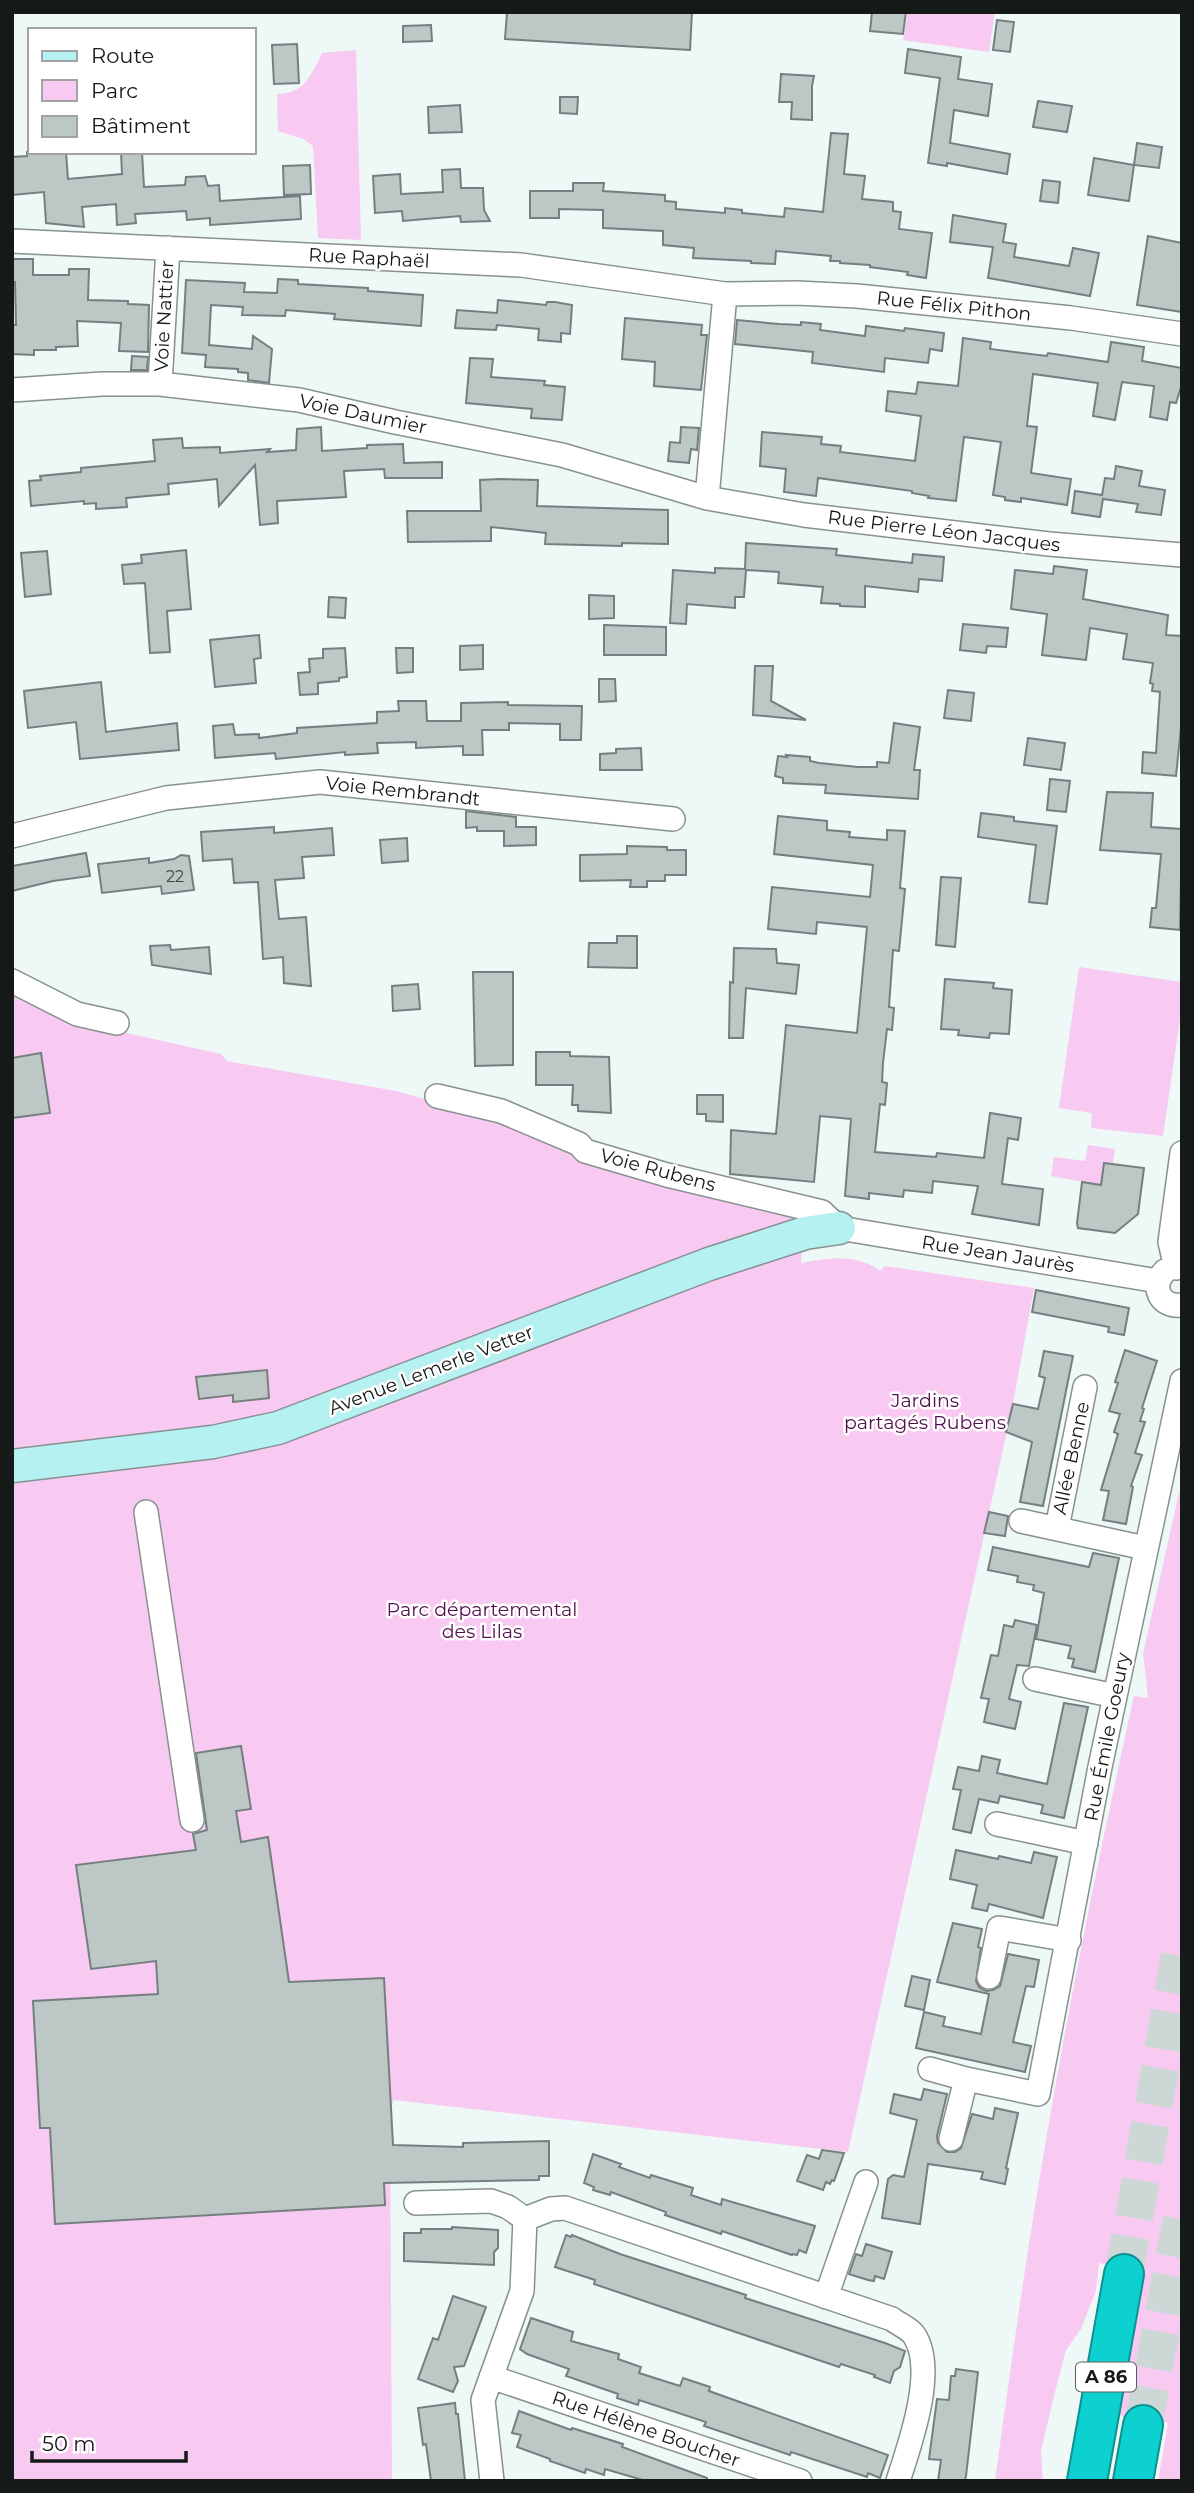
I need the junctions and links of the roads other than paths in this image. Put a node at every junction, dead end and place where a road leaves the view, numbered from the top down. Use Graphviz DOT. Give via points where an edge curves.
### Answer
graph roads {
  1 [pos="12,241"];
  2 [pos="167,248"];
  3 [pos="725,295"];
  4 [pos="1182,334"];
  5 [pos="160,384"];
  6 [pos="12,390"];
  7 [pos="707,498"];
  8 [pos="1182,555"];
  9 [pos="673,819"];
  10 [pos="12,836"];
  11 [pos="12,981"];
  12 [pos="117,1023"];
  13 [pos="438,1096"];
  14 [pos="1182,1153"];
  15 [pos="839,1228"];
  16 [pos="1172,1272"];
  17 [pos="1182,1305"];
  18 [pos="1182,1381"];
  19 [pos="1085,1387"];
  20 [pos="12,1466"];
  21 [pos="146,1512"];
  22 [pos="1021,1521"];
  23 [pos="1057,1528"];
  24 [pos="1145,1548"];
  25 [pos="1035,1679"];
  26 [pos="1115,1696"];
  27 [pos="192,1820"];
  28 [pos="997,1824"];
  29 [pos="1086,1843"];
  30 [pos="1069,1940"];
  31 [pos="989,1977"];
  32 [pos="930,2069"];
  33 [pos="966,2080"];
  34 [pos="951,2138"];
  35 [pos="866,2182"];
  36 [pos="416,2203"];
  37 [pos="524,2220"];
  38 [pos="1124,2274"];
  39 [pos="826,2297"];
  40 [pos="491,2377"];
  41 [pos="1143,2425"];
  42 [pos="492,2481"];
  43 [pos="800,2481"];
  44 [pos="898,2481"];
  45 [pos="1087,2481"];
  46 [pos="1133,2481"];
  1 -- 2 [label="street, Rue Raphaël"];
  2 -- 3 [label="street, Rue Raphaël" via="521,265"];
  2 -- 5 [label="street, Voie Nattier"];
  3 -- 4 [label="street, Rue Félix Pithon" via="857,296"];
  3 -- 7 [label="street"];
  5 -- 6 [label="street, Voie Daumier"];
  5 -- 7 [label="street, Voie Daumier" via="299,400 482,438 562,455"];
  7 -- 8 [label="street, Rue Pierre Léon Jacques" via="804,515 1054,545"];
  9 -- 10 [label="street, Voie Rembrandt" via="320,782 166,797"];
  11 -- 12 [label="street" via="76,1014"];
  13 -- 15 [label="street, Voie Rubens" via="501,1111 579,1144 585,1151 822,1212"];
  14 -- 16 [label="street" via="1170,1242"];
  15 -- 16 [label="street, Rue Jean Jaurès"];
  15 -- 20 [label="street, Avenue Lemerle Vetter" via="805,1233 709,1264 278,1428 213,1442"];
  16 -- 17 [label="street" via="1157,1287 1161,1299 1171,1306"];
  18 -- 24 [label="street, Rue Émile Goeury"];
  19 -- 23 [label="street, Allée Benne"];
  21 -- 27 [label="street"];
  22 -- 23 [label="street, Allée Benne"];
  23 -- 24 [label="street, Allée Benne"];
  24 -- 26 [label="street, Rue Émile Goeury"];
  25 -- 26 [label="street"];
  26 -- 29 [label="street, Rue Émile Goeury"];
  28 -- 29 [label="street"];
  29 -- 30 [label="street, Rue Émile Goeury"];
  30 -- 31 [label="street" via="999,1928"];
  30 -- 33 [label="street, Rue Émile Goeury" via="1038,2094"];
  32 -- 33 [label="street"];
  33 -- 34 [label="street"];
  35 -- 39 [label="street"];
  36 -- 37 [label="street" via="491,2201"];
  37 -- 39 [label="street" via="551,2208 565,2208"];
  37 -- 40 [label="street" via="522,2291"];
  38 -- 45 [label="highway, A 86"];
  39 -- 44 [label="street" via="892,2319 913,2333 924,2357 916,2428"];
  40 -- 42 [label="street" via="483,2400"];
  40 -- 43 [label="street, Rue Hélène Boucher"];
  41 -- 46 [label="highway"];
}
